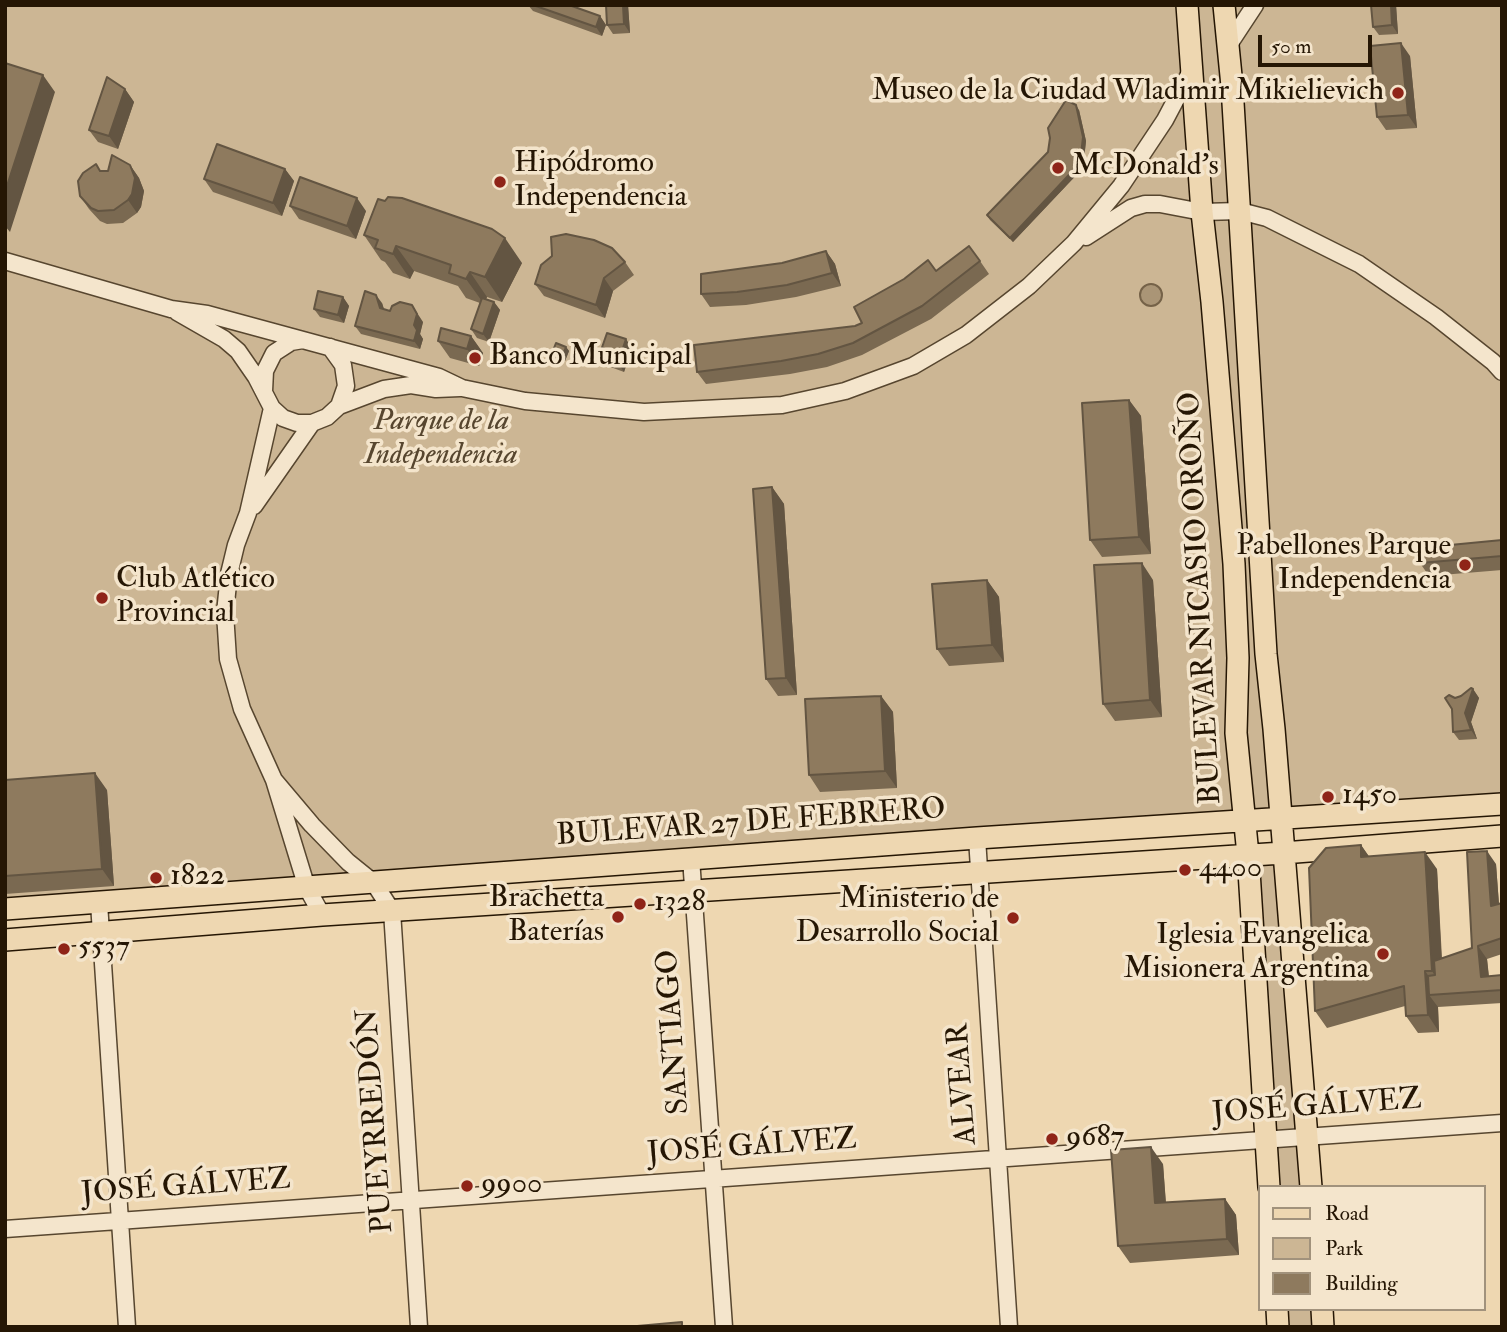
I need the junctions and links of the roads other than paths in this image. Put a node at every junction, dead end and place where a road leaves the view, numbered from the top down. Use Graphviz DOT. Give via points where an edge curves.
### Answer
graph roads {
  1 [pos="1187,5"];
  2 [pos="1224,5"];
  3 [pos="1255,5"];
  4 [pos="1228,46"];
  5 [pos="1192,69"];
  6 [pos="1240,211"];
  7 [pos="1202,212"];
  8 [pos="1074,243"];
  9 [pos="5,261"];
  10 [pos="171,309"];
  11 [pos="303,340"];
  12 [pos="330,347"];
  13 [pos="1502,372"];
  14 [pos="462,388"];
  15 [pos="264,391"];
  16 [pos="339,406"];
  17 [pos="272,408"];
  18 [pos="312,423"];
  19 [pos="248,513"];
  20 [pos="274,780"];
  21 [pos="1502,804"];
  22 [pos="1281,818"];
  23 [pos="1245,821"];
  24 [pos="1502,836"];
  25 [pos="976,838"];
  26 [pos="1283,853"];
  27 [pos="1248,855"];
  28 [pos="691,858"];
  29 [pos="978,873"];
  30 [pos="374,883"];
  31 [pos="307,888"];
  32 [pos="694,891"];
  33 [pos="99,903"];
  34 [pos="5,909"];
  35 [pos="392,911"];
  36 [pos="322,915"];
  37 [pos="101,933"];
  38 [pos="5,940"];
  39 [pos="1502,1123"];
  40 [pos="1307,1136"];
  41 [pos="1266,1139"];
  42 [pos="997,1158"];
  43 [pos="714,1178"];
  44 [pos="1269,1185"];
  45 [pos="1311,1185"];
  46 [pos="410,1200"];
  47 [pos="121,1220"];
  48 [pos="5,1229"];
  49 [pos="127,1327"];
  50 [pos="419,1327"];
  51 [pos="724,1327"];
  52 [pos="1009,1327"];
  1 -- 5 [label="main road, BULEVAR NICASIO OROÑO"];
  2 -- 4 [label="main road, BULEVAR NICASIO OROÑO"];
  3 -- 4 [label="street"];
  4 -- 6 [label="main road, BULEVAR NICASIO OROÑO"];
  5 -- 7 [label="main road, BULEVAR NICASIO OROÑO"];
  5 -- 8 [label="street" via="1143,156"];
  6 -- 7 [label="street"];
  6 -- 13 [label="street" via="1267,218 1359,264 1436,317"];
  6 -- 22 [label="main road, BULEVAR NICASIO OROÑO" via="1266,654"];
  7 -- 8 [label="street" via="1145,204"];
  7 -- 23 [label="main road, BULEVAR NICASIO OROÑO" via="1234,564 1237,733"];
  8 -- 14 [label="street" via="966,335 913,366 845,391 782,405 644,412 525,401"];
  9 -- 10 [label="street"];
  10 -- 11 [label="street"];
  10 -- 15 [label="street" via="224,338"];
  11 -- 12 [label="street"];
  11 -- 15 [label="street" via="274,353 265,371"];
  12 -- 14 [label="street" via="439,377"];
  12 -- 16 [label="street" via="343,365 346,386"];
  14 -- 16 [label="street" via="384,389"];
  15 -- 17 [label="street"];
  16 -- 18 [label="street"];
  17 -- 18 [label="street" via="283,418"];
  17 -- 19 [label="street"];
  18 -- 19 [label="street"];
  19 -- 20 [label="street" via="229,574 225,613 228,659 242,709"];
  20 -- 30 [label="street" via="348,863"];
  20 -- 31 [label="street"];
  21 -- 22 [label="main road, BULEVAR 27 DE FEBRERO"];
  22 -- 23 [label="main road, BULEVAR 27 DE FEBRERO"];
  22 -- 26 [label="main road, BULEVAR NICASIO OROÑO"];
  23 -- 25 [label="main road, BULEVAR 27 DE FEBRERO"];
  23 -- 27 [label="main road, BULEVAR NICASIO OROÑO"];
  24 -- 26 [label="main road, BULEVAR 27 DE FEBRERO"];
  25 -- 28 [label="main road, BULEVAR 27 DE FEBRERO"];
  25 -- 29 [label="street, ALVEAR"];
  26 -- 27 [label="main road, BULEVAR 27 DE FEBRERO"];
  26 -- 40 [label="main road, BULEVAR NICASIO OROÑO"];
  27 -- 29 [label="main road, BULEVAR 27 DE FEBRERO"];
  27 -- 41 [label="main road, BULEVAR NICASIO OROÑO"];
  28 -- 30 [label="main road, BULEVAR 27 DE FEBRERO"];
  28 -- 32 [label="street, SANTIAGO"];
  29 -- 32 [label="main road, BULEVAR 27 DE FEBRERO"];
  29 -- 42 [label="street, ALVEAR"];
  30 -- 31 [label="main road, BULEVAR 27 DE FEBRERO"];
  30 -- 35 [label="street"];
  31 -- 33 [label="main road, BULEVAR 27 DE FEBRERO"];
  31 -- 36 [label="street"];
  32 -- 35 [label="main road, BULEVAR 27 DE FEBRERO"];
  32 -- 43 [label="street, SANTIAGO"];
  33 -- 34 [label="main road, BULEVAR 27 DE FEBRERO"];
  33 -- 37 [label="street"];
  35 -- 36 [label="main road, BULEVAR 27 DE FEBRERO"];
  35 -- 46 [label="street, PUEYRREDÓN"];
  36 -- 37 [label="main road, BULEVAR 27 DE FEBRERO"];
  37 -- 38 [label="main road, BULEVAR 27 DE FEBRERO"];
  37 -- 47 [label="street"];
  39 -- 40 [label="street, JOSÉ GÁLVEZ"];
  40 -- 41 [label="street, JOSÉ GÁLVEZ"];
  40 -- 45 [label="main road, BULEVAR NICASIO OROÑO"];
  41 -- 42 [label="street, JOSÉ GÁLVEZ"];
  41 -- 44 [label="main road, BULEVAR NICASIO OROÑO"];
  42 -- 43 [label="street, JOSÉ GÁLVEZ"];
  42 -- 52 [label="street, ALVEAR"];
  43 -- 46 [label="street, JOSÉ GÁLVEZ"];
  43 -- 51 [label="street, SANTIAGO"];
  46 -- 47 [label="street, JOSÉ GÁLVEZ"];
  46 -- 50 [label="street, PUEYRREDÓN"];
  47 -- 48 [label="street, JOSÉ GÁLVEZ"];
  47 -- 49 [label="street"];
}
